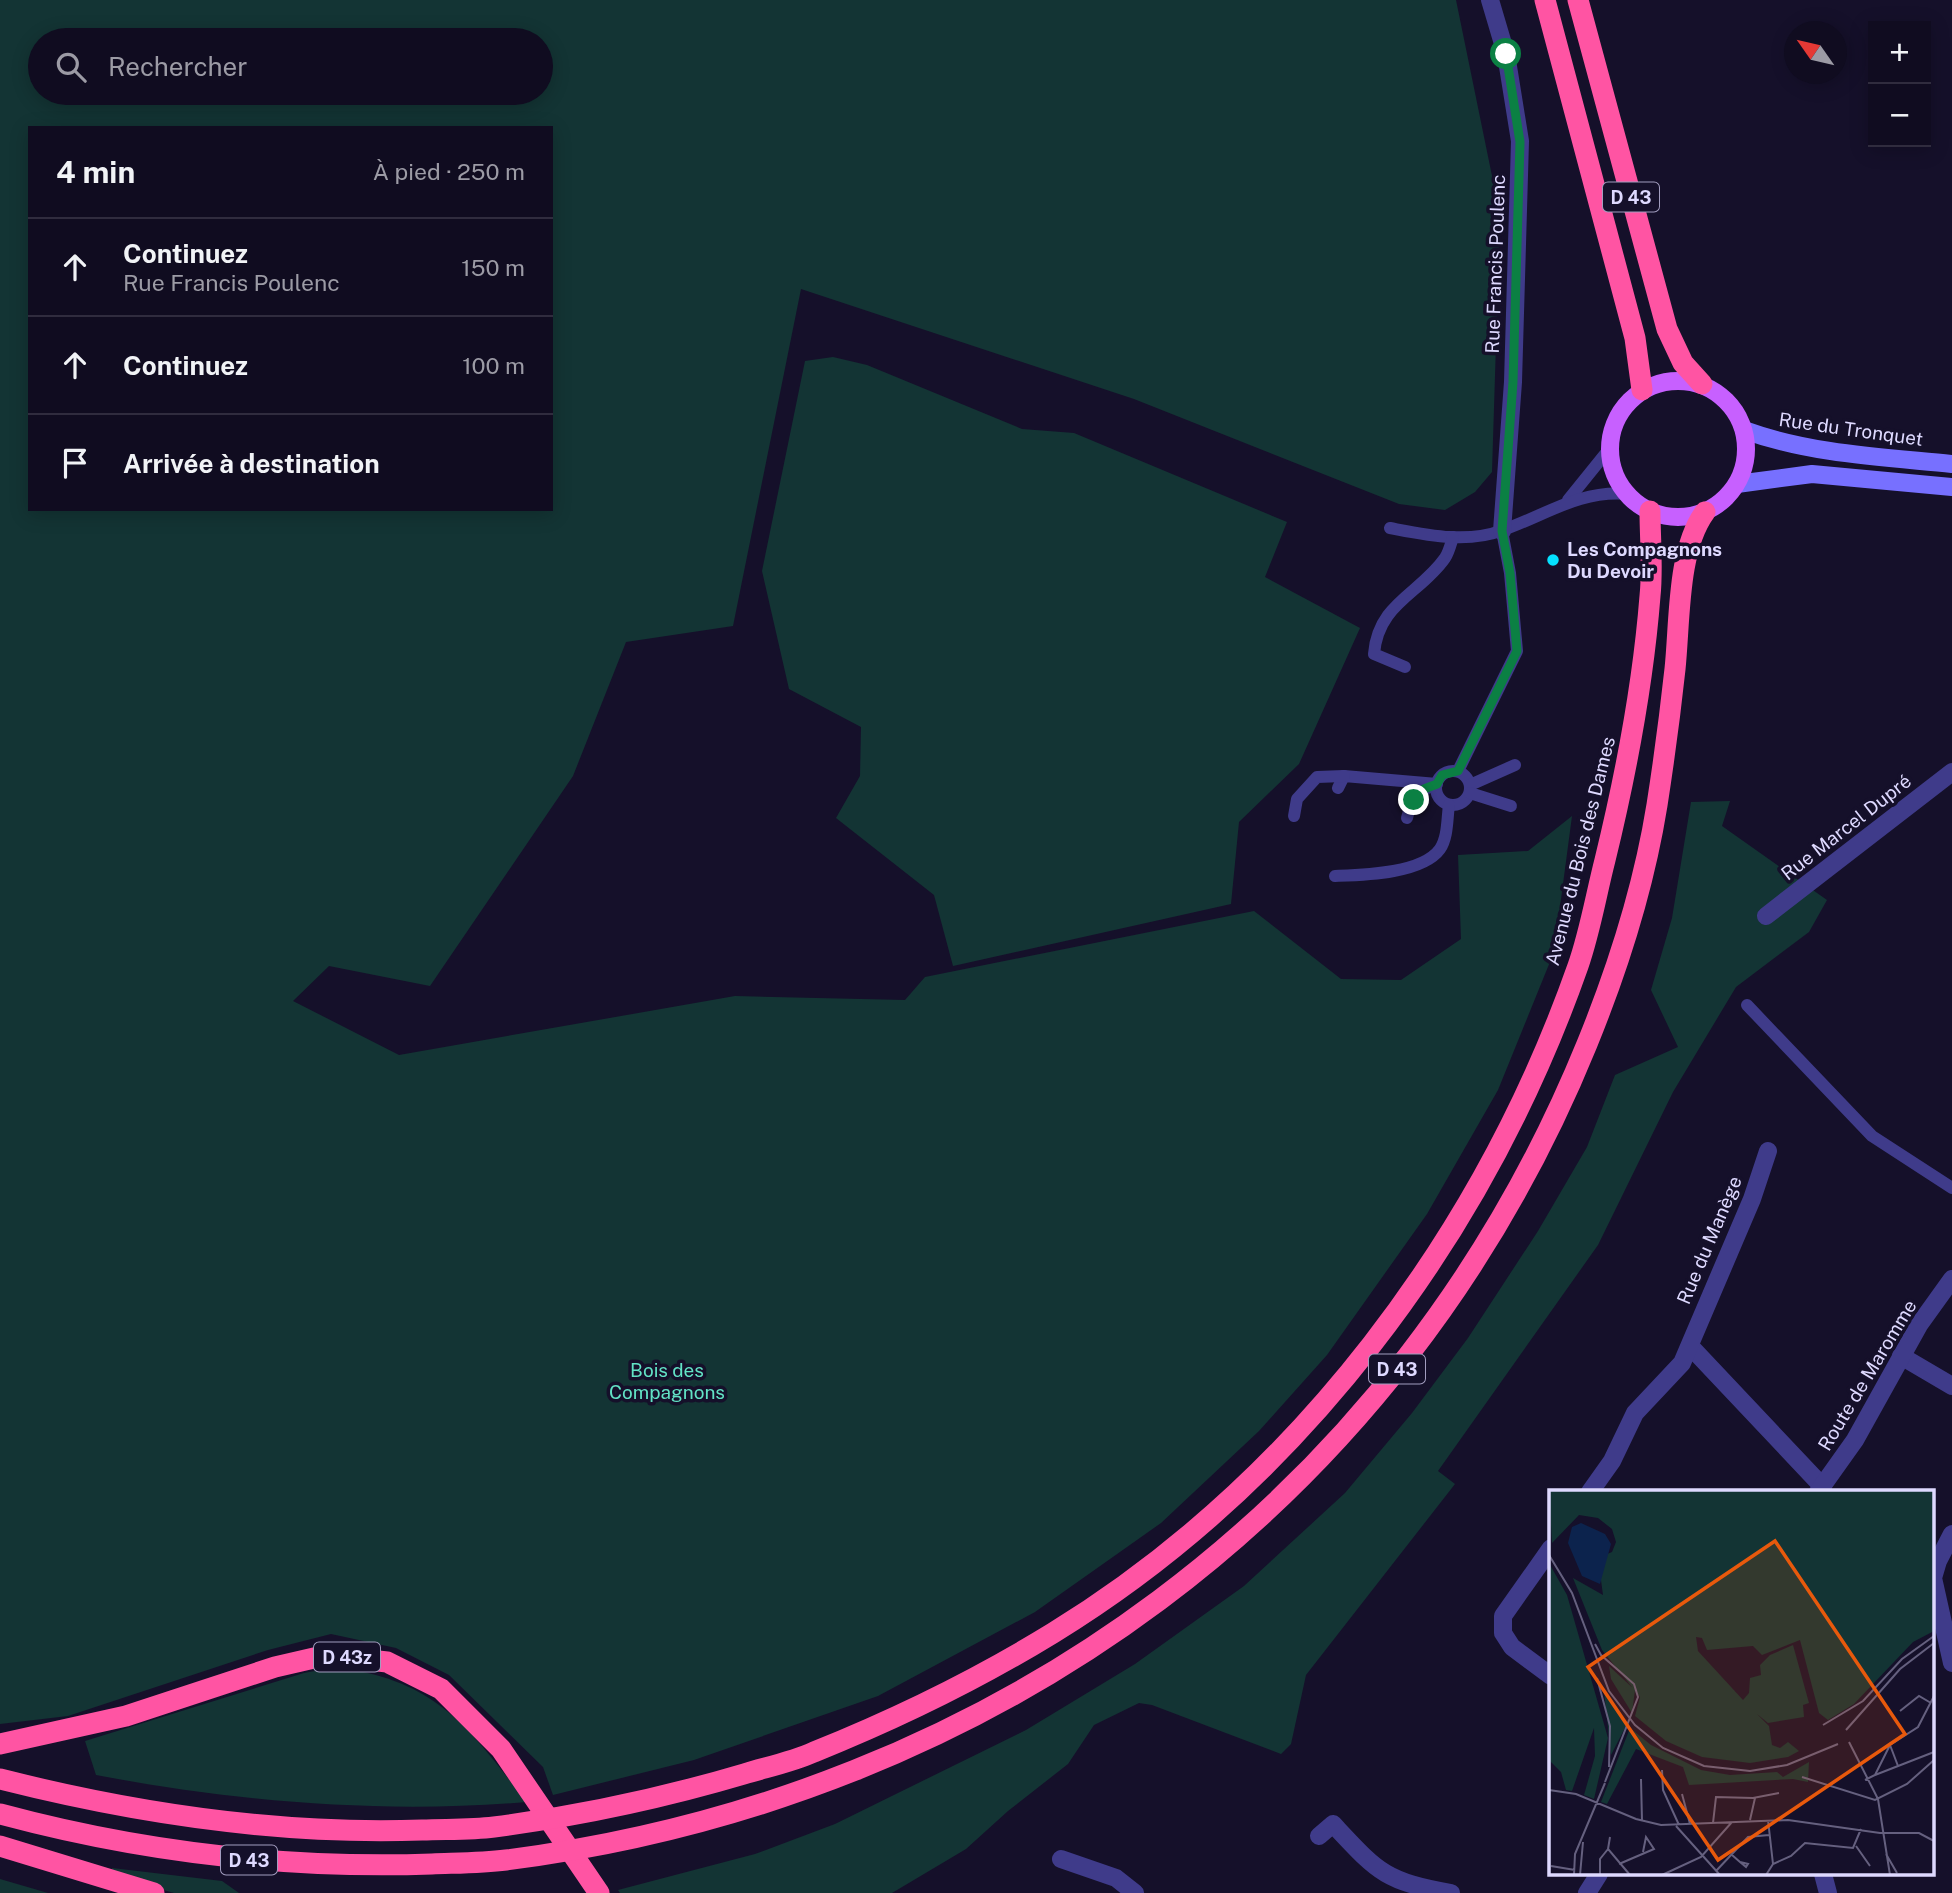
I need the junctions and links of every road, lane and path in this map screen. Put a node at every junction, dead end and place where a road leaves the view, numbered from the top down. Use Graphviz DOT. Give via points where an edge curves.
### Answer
graph roads {
  1 [pos="1490,0"];
  2 [pos="1545,0"];
  3 [pos="1578,0"];
  4 [pos="1702,384"];
  5 [pos="1642,390"];
  6 [pos="1744,430"];
  7 [pos="1610,448"];
  8 [pos="1952,464"];
  9 [pos="1737,484"];
  10 [pos="1952,487"];
  11 [pos="1627,494"];
  12 [pos="1568,501"];
  13 [pos="1650,511"];
  14 [pos="1705,512"];
  15 [pos="1390,528"];
  16 [pos="1502,531"];
  17 [pos="1453,537"];
  18 [pos="1405,667"];
  19 [pos="1515,765"];
  20 [pos="1458,771"];
  21 [pos="1952,772"];
  22 [pos="1437,784"];
  23 [pos="1470,789"];
  24 [pos="1449,805"];
  25 [pos="1511,806"];
  26 [pos="1294,816"];
  27 [pos="1407,818"];
  28 [pos="1335,876"];
  29 [pos="1766,916"];
  30 [pos="1747,1005"];
  31 [pos="1768,1152"];
  32 [pos="1952,1188"];
  33 [pos="1952,1279"];
  34 [pos="1690,1346"];
  35 [pos="1901,1356"];
  36 [pos="1952,1386"];
  37 [pos="1591,1490"];
  38 [pos="1821,1490"];
  39 [pos="1952,1534"];
  40 [pos="1549,1551"];
  41 [pos="1934,1575"];
  42 [pos="1934,1582"];
  43 [pos="1952,1663"];
  44 [pos="1549,1675"];
  45 [pos="0,1744"];
  46 [pos="0,1779"];
  47 [pos="0,1814"];
  48 [pos="1319,1836"];
  49 [pos="0,1846"];
  50 [pos="1061,1859"];
  51 [pos="1598,1876"];
  52 [pos="1824,1876"];
  53 [pos="154,1893"];
  54 [pos="599,1893"];
  55 [pos="1135,1893"];
  56 [pos="1451,1893"];
  57 [pos="1587,1893"];
  58 [pos="1828,1893"];
  1 -- 16 [label="street, Rue Francis Poulenc" via="1506,54 1520,142 1513,382"];
  2 -- 5 [label="highway, D 43" via="1635,338"];
  3 -- 4 [label="highway, D 43" via="1667,329 1683,363"];
  4 -- 5 [label="main road" via="1661,382"];
  4 -- 6 [label="main road" via="1730,404"];
  5 -- 7 [label="main road" via="1625,405"];
  6 -- 8 [label="street, Rue du Tronquet" via="1778,442"];
  6 -- 9 [label="main road" via="1746,458"];
  7 -- 11 [label="main road" via="1614,473"];
  7 -- 12 [label="lane"];
  9 -- 10 [label="street" via="1812,474"];
  9 -- 14 [label="main road"];
  11 -- 12 [label="lane" via="1602,492"];
  11 -- 13 [label="main road"];
  12 -- 16 [label="lane"];
  13 -- 14 [label="main road" via="1677,517"];
  13 -- 46 [label="highway, Avenue du Bois des Dames / D 43" via="1651,592 1626,772 1580,961 1540,1063 1493,1162 1404,1303 1346,1377 1285,1444 1136,1576 1057,1631 971,1680 809,1755 608,1808 489,1828 367,1832 243,1825 81,1800"];
  14 -- 47 [label="highway, D 43" via="1693,532 1687,556 1668,732 1639,885 1586,1045 1518,1186 1432,1324 1331,1448 1228,1547 1144,1613 1044,1679 909,1749 729,1814 621,1841 502,1861 382,1866 259,1861 136,1845"];
  15 -- 17 [label="lane"];
  16 -- 17 [label="lane"];
  16 -- 20 [label="lane" via="1517,651"];
  17 -- 18 [label="lane" via="1446,557 1387,613 1374,645 1374,654"];
  19 -- 23 [label="lane"];
  20 -- 22 [label="lane" via="1447,772"];
  20 -- 23 [label="lane"];
  21 -- 29 [label="street, Rue Marcel Dupré"];
  22 -- 24 [label="lane" via="1437,795"];
  22 -- 26 [label="lane" via="1341,782 1317,777 1297,799"];
  22 -- 27 [label="lane" via="1414,800"];
  23 -- 24 [label="lane" via="1464,802"];
  23 -- 25 [label="lane"];
  24 -- 28 [label="lane" via="1446,835 1440,849 1428,858 1383,874"];
  30 -- 32 [label="lane" via="1872,1136"];
  31 -- 34 [label="street, Rue du Manège"];
  33 -- 35 [label="street, Route de Maromme"];
  34 -- 37 [label="street, Rue du Manège" via="1682,1363 1635,1413 1612,1461"];
  34 -- 38 [label="street"];
  35 -- 36 [label="street"];
  35 -- 38 [label="street, Route de Maromme" via="1855,1440"];
  39 -- 41 [label="street"];
  40 -- 44 [label="street" via="1503,1616 1503,1633 1512,1647"];
  42 -- 43 [label="street"];
  45 -- 54 [label="highway, D 43z" via="126,1716 275,1667 327,1655 387,1661 441,1689 501,1749"];
  48 -- 56 [label="street" via="1333,1824 1375,1869 1401,1882"];
  49 -- 53 [label="highway"];
  50 -- 55 [label="street" via="1116,1878"];
  51 -- 57 [label="street"];
  52 -- 58 [label="street"];
}
